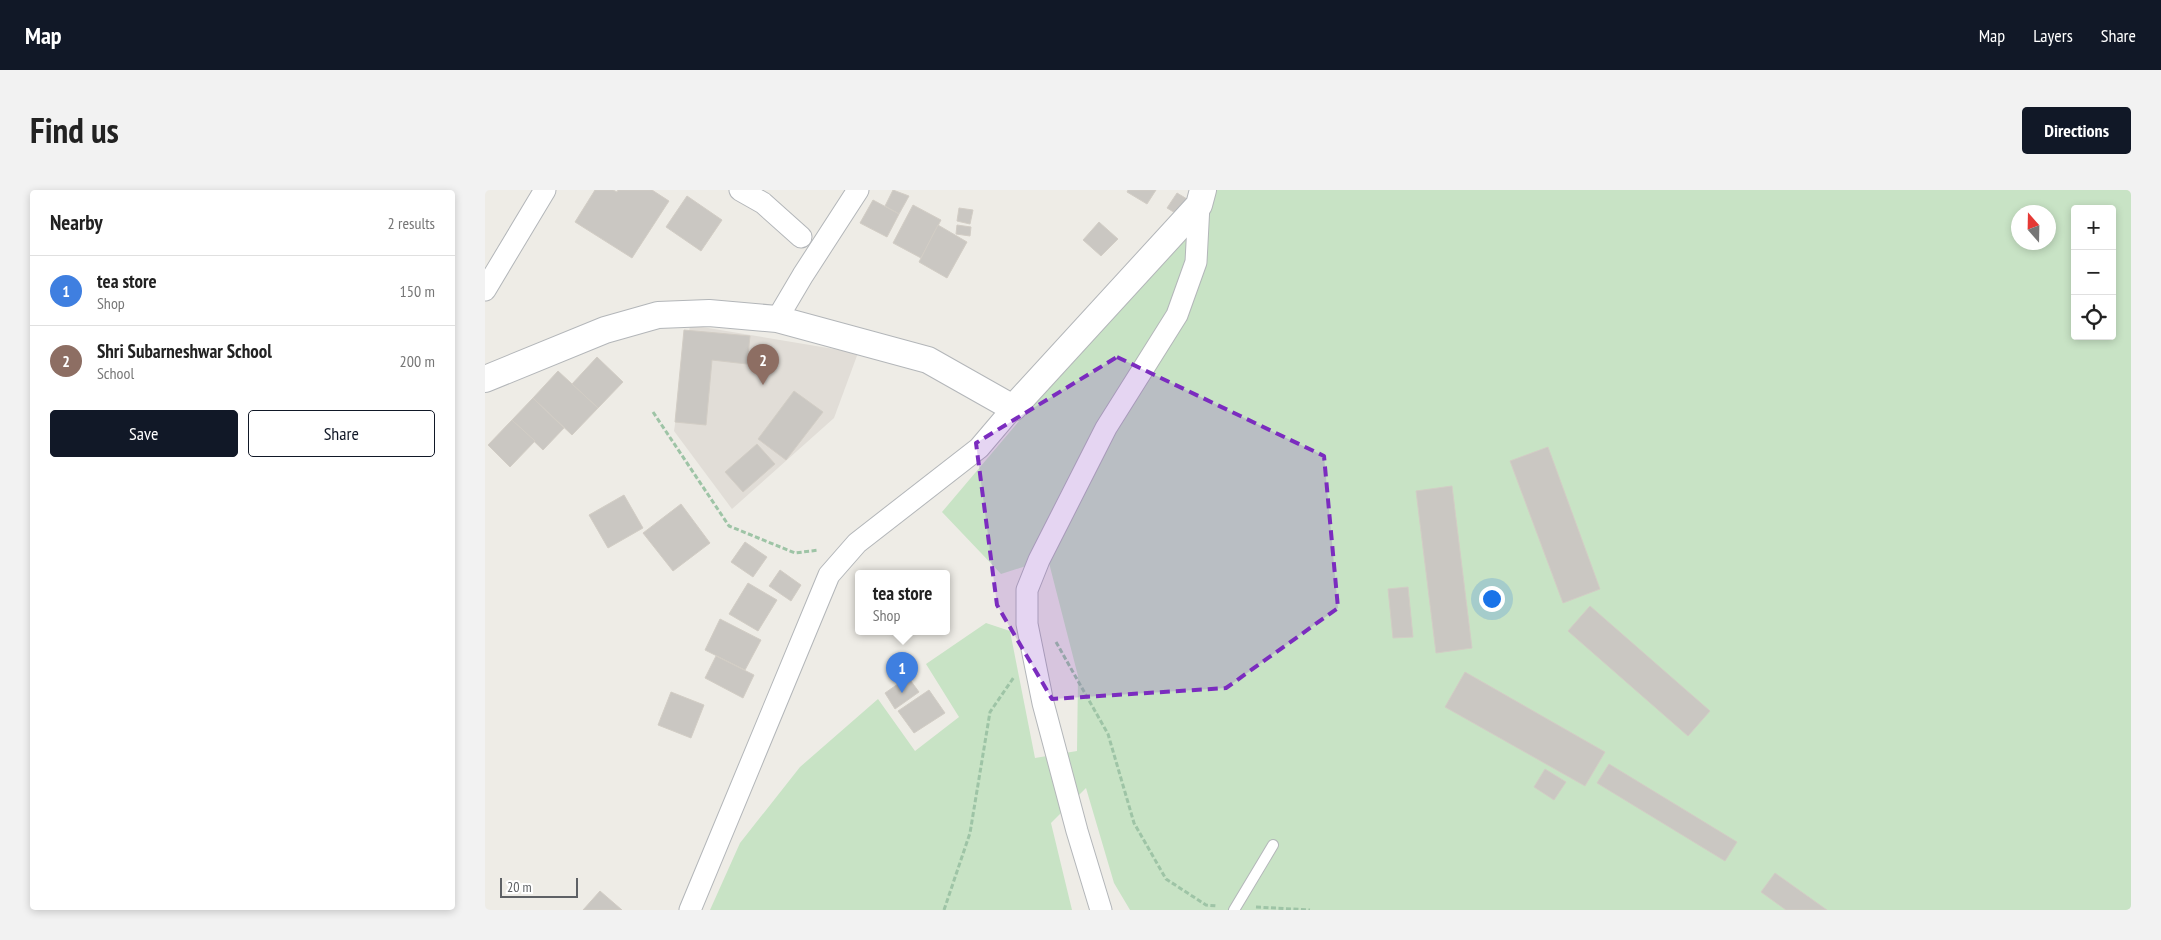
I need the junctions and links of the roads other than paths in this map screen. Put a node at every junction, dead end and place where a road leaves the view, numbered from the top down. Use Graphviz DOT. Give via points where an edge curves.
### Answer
graph roads {
  1 [pos="545,190"];
  2 [pos="740,190"];
  3 [pos="858,190"];
  4 [pos="1201,198"];
  5 [pos="801,237"];
  6 [pos="485,290"];
  7 [pos="777,319"];
  8 [pos="485,380"];
  9 [pos="1013,408"];
  10 [pos="1273,845"];
  11 [pos="1235,908"];
  12 [pos="690,910"];
  13 [pos="1101,910"];
  1 -- 6 [label="street"];
  2 -- 5 [label="street" via="763,204"];
  3 -- 7 [label="street"];
  4 -- 9 [label="street"];
  4 -- 13 [label="street" via="1196,262 1177,315 1106,428 1027,590 1027,624 1043,703"];
  7 -- 8 [label="street" via="709,313 658,315 605,330"];
  7 -- 9 [label="street" via="928,360"];
  9 -- 12 [label="street" via="979,448 857,543 829,575"];
  10 -- 11 [label="lane"];
}
